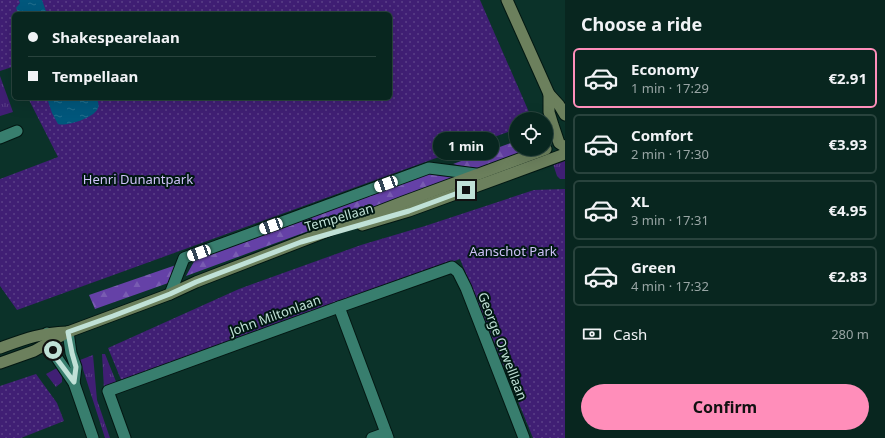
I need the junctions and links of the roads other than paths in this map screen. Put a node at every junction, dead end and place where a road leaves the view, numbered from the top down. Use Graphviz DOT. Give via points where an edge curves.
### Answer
graph roads {
  1 [pos="507,0"];
  2 [pos="549,94"];
  3 [pos="565,115"];
  4 [pos="17,132"];
  5 [pos="0,138"];
  6 [pos="563,143"];
  7 [pos="553,147"];
  8 [pos="565,154"];
  9 [pos="526,156"];
  10 [pos="476,174"];
  11 [pos="301,242"];
  12 [pos="452,267"];
  13 [pos="170,294"];
  14 [pos="339,307"];
  15 [pos="68,332"];
  16 [pos="49,338"];
  17 [pos="0,348"];
  18 [pos="0,363"];
  19 [pos="74,382"];
  20 [pos="387,435"];
  21 [pos="93,438"];
  22 [pos="125,438"];
  23 [pos="372,438"];
  24 [pos="524,438"];
  1 -- 2 [label="main road"];
  2 -- 3 [label="main road"];
  2 -- 6 [label="main road" via="549,112"];
  4 -- 5 [label="street"];
  6 -- 7 [label="main road, Tempellaan"];
  8 -- 11 [label="main road, Tempellaan" via="409,211"];
  9 -- 10 [label="main road, Tempellaan"];
  10 -- 11 [label="main road, Tempellaan"];
  10 -- 13 [label="street" via="429,168 184,258"];
  11 -- 13 [label="main road, Tempellaan"];
  12 -- 14 [label="street, John Miltonlaan"];
  12 -- 24 [label="street, George Orwelllaan" via="458,272 466,288"];
  13 -- 15 [label="main road, Tempellaan"];
  14 -- 20 [label="street"];
  14 -- 22 [label="street, John Miltonlaan" via="108,391"];
  15 -- 16 [label="main road, Tempellaan"];
  15 -- 19 [label="street" via="76,367"];
  16 -- 17 [label="main road, Tempellaan" via="30,337"];
  16 -- 18 [label="main road, Tempellaan" via="34,351"];
  16 -- 19 [label="street" via="56,358"];
  19 -- 21 [label="street"];
  20 -- 23 [label="street"];
}
